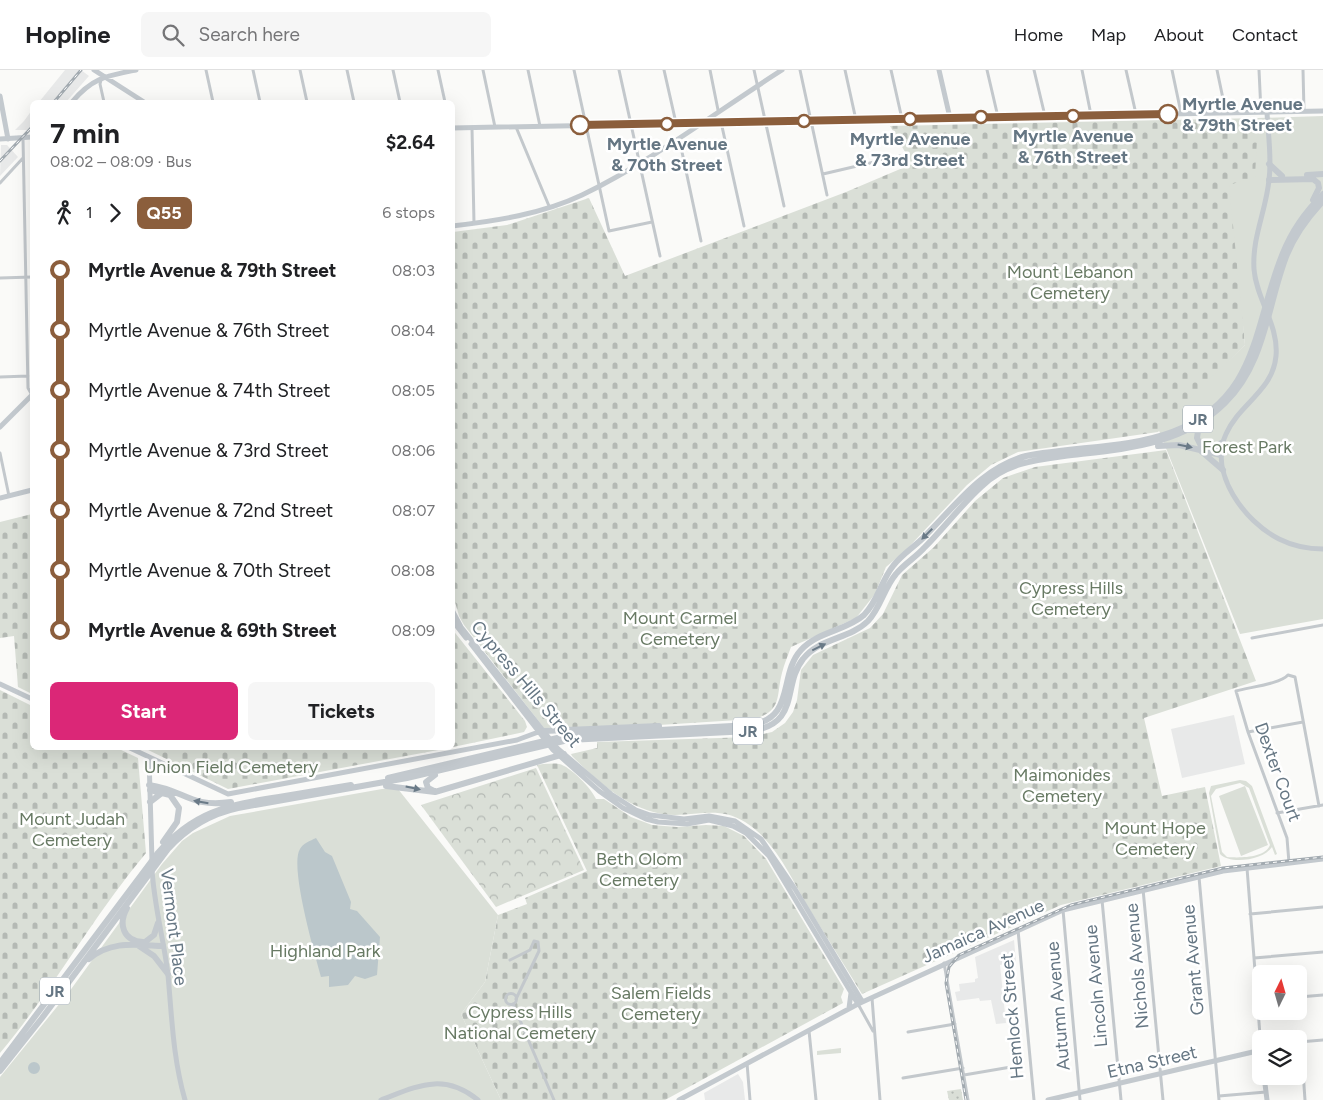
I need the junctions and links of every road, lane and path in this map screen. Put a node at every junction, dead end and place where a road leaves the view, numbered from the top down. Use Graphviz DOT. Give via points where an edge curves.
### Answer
graph roads {
  1 [pos="136,70"];
  2 [pos="206,70"];
  3 [pos="253,70"];
  4 [pos="300,70"];
  5 [pos="347,70"];
  6 [pos="392,70"];
  7 [pos="438,70"];
  8 [pos="483,70"];
  9 [pos="528,70"];
  10 [pos="574,70"];
  11 [pos="619,70"];
  12 [pos="664,70"];
  13 [pos="710,70"];
  14 [pos="754,70"];
  15 [pos="782,70"];
  16 [pos="800,70"];
  17 [pos="845,70"];
  18 [pos="892,70"];
  19 [pos="940,70"];
  20 [pos="987,70"];
  21 [pos="1034,70"];
  22 [pos="1082,70"];
  23 [pos="1126,70"];
  24 [pos="1172,70"];
  25 [pos="1217,70"];
  26 [pos="1259,70"];
  27 [pos="1304,70"];
  28 [pos="98,72"];
  29 [pos="758,86"];
  30 [pos="0,96"];
  31 [pos="74,100"];
  32 [pos="104,100"];
  33 [pos="141,100"];
  34 [pos="213,100"];
  35 [pos="260,100"];
  36 [pos="307,100"];
  37 [pos="354,100"];
  38 [pos="400,100"];
  39 [pos="445,100"];
  40 [pos="718,110"];
  41 [pos="1304,111"];
  42 [pos="1323,111"];
  43 [pos="1226,112"];
  44 [pos="1264,112"];
  45 [pos="1181,113"];
  46 [pos="1136,114"];
  47 [pos="1091,115"];
  48 [pos="1045,116"];
  49 [pos="998,117"];
  50 [pos="950,118"];
  51 [pos="902,119"];
  52 [pos="856,120"];
  53 [pos="766,121"];
  54 [pos="811,121"];
  55 [pos="721,122"];
  56 [pos="676,123"];
  57 [pos="701,123"];
  58 [pos="631,124"];
  59 [pos="586,125"];
  60 [pos="540,126"];
  61 [pos="496,127"];
  62 [pos="516,127"];
  63 [pos="455,128"];
  64 [pos="472,128"];
  65 [pos="30,137"];
  66 [pos="23,138"];
  67 [pos="679,138"];
  68 [pos="0,139"];
  69 [pos="8,139"];
  70 [pos="900,156"];
  71 [pos="23,158"];
  72 [pos="639,162"];
  73 [pos="1269,164"];
  74 [pos="822,174"];
  75 [pos="1323,174"];
  76 [pos="1282,176"];
  77 [pos="1270,179"];
  78 [pos="0,183"];
  79 [pos="599,186"];
  80 [pos="1323,194"];
  81 [pos="827,195"];
  82 [pos="1323,200"];
  83 [pos="549,206"];
  84 [pos="784,206"];
  85 [pos="652,222"];
  86 [pos="1298,223"];
  87 [pos="474,224"];
  88 [pos="455,226"];
  89 [pos="744,226"];
  90 [pos="702,241"];
  91 [pos="660,256"];
  92 [pos="30,277"];
  93 [pos="0,278"];
  94 [pos="26,278"];
  95 [pos="1270,304"];
  96 [pos="1264,325"];
  97 [pos="28,376"];
  98 [pos="0,377"];
  99 [pos="30,392"];
  100 [pos="30,397"];
  101 [pos="1217,411"];
  102 [pos="0,427"];
  103 [pos="1223,442"];
  104 [pos="1134,446"];
  105 [pos="1209,450"];
  106 [pos="1200,451"];
  107 [pos="0,453"];
  108 [pos="1221,453"];
  109 [pos="1223,470"];
  110 [pos="30,491"];
  111 [pos="9,496"];
  112 [pos="0,498"];
  113 [pos="1323,549"];
  114 [pos="455,617"];
  115 [pos="455,623"];
  116 [pos="1323,625"];
  117 [pos="460,628"];
  118 [pos="1252,638"];
  119 [pos="0,684"];
  120 [pos="30,698"];
  121 [pos="1303,722"];
  122 [pos="698,728"];
  123 [pos="1248,732"];
  124 [pos="542,734"];
  125 [pos="135,750"];
  126 [pos="562,755"];
  127 [pos="149,756"];
  128 [pos="460,766"];
  129 [pos="150,787"];
  130 [pos="355,789"];
  131 [pos="164,792"];
  132 [pos="435,792"];
  133 [pos="265,799"];
  134 [pos="150,802"];
  135 [pos="1321,806"];
  136 [pos="1277,813"];
  137 [pos="159,856"];
  138 [pos="1323,859"];
  139 [pos="1289,863"];
  140 [pos="1247,868"];
  141 [pos="144,876"];
  142 [pos="1199,876"];
  143 [pos="1143,889"];
  144 [pos="135,892"];
  145 [pos="1102,899"];
  146 [pos="1323,908"];
  147 [pos="1063,910"];
  148 [pos="1250,914"];
  149 [pos="158,923"];
  150 [pos="1018,929"];
  151 [pos="145,942"];
  152 [pos="162,944"];
  153 [pos="138,945"];
  154 [pos="1323,952"];
  155 [pos="1254,958"];
  156 [pos="510,960"];
  157 [pos="944,963"];
  158 [pos="1255,965"];
  159 [pos="79,968"];
  160 [pos="168,974"];
  161 [pos="851,993"];
  162 [pos="1323,995"];
  163 [pos="1308,996"];
  164 [pos="872,997"];
  165 [pos="516,999"];
  166 [pos="860,1003"];
  167 [pos="513,1004"];
  168 [pos="849,1008"];
  169 [pos="955,1024"];
  170 [pos="809,1030"];
  171 [pos="873,1032"];
  172 [pos="908,1032"];
  173 [pos="1323,1040"];
  174 [pos="1307,1041"];
  175 [pos="1252,1052"];
  176 [pos="1216,1061"];
  177 [pos="0,1063"];
  178 [pos="747,1063"];
  179 [pos="1011,1067"];
  180 [pos="963,1068"];
  181 [pos="0,1071"];
  182 [pos="1160,1074"];
  183 [pos="964,1075"];
  184 [pos="903,1078"];
  185 [pos="1119,1084"];
  186 [pos="1265,1085"];
  187 [pos="1304,1085"];
  188 [pos="1266,1092"];
  189 [pos="1079,1093"];
  190 [pos="685,1098"];
  191 [pos="1219,1098"];
  192 [pos="185,1100"];
  193 [pos="381,1100"];
  194 [pos="478,1100"];
  195 [pos="554,1100"];
  196 [pos="679,1100"];
  197 [pos="750,1100"];
  198 [pos="816,1100"];
  199 [pos="880,1100"];
  200 [pos="968,1100"];
  201 [pos="1034,1100"];
  202 [pos="1048,1100"];
  203 [pos="1080,1100"];
  204 [pos="1121,1100"];
  205 [pos="1163,1100"];
  206 [pos="1267,1100"];
  207 [pos="1306,1100"];
  1 -- 28 [label="main road"];
  2 -- 34 [label="street"];
  3 -- 35 [label="street"];
  4 -- 36 [label="street"];
  5 -- 37 [label="street"];
  6 -- 38 [label="street"];
  7 -- 39 [label="street"];
  8 -- 61 [label="street"];
  9 -- 60 [label="street"];
  10 -- 59 [label="street"];
  11 -- 58 [label="street"];
  12 -- 56 [label="street"];
  13 -- 40 [label="street"];
  14 -- 29 [label="street"];
  15 -- 29 [label="main road"];
  16 -- 54 [label="street"];
  17 -- 52 [label="street"];
  18 -- 51 [label="street"];
  19 -- 50 [label="main road"];
  20 -- 49 [label="street"];
  21 -- 48 [label="street"];
  22 -- 47 [label="street"];
  23 -- 46 [label="street"];
  24 -- 45 [label="street"];
  25 -- 43 [label="street"];
  26 -- 44 [label="street"];
  27 -- 41 [label="street"];
  28 -- 31 [label="main road"];
  28 -- 32 [label="street"];
  28 -- 33 [label="main road"];
  29 -- 40 [label="main road"];
  29 -- 53 [label="street"];
  30 -- 69 [label="main road"];
  40 -- 57 [label="main road"];
  41 -- 42 [label="main road"];
  41 -- 44 [label="main road"];
  43 -- 44 [label="main road"];
  43 -- 45 [label="main road"];
  44 -- 73 [label="main road"];
  45 -- 46 [label="main road"];
  46 -- 47 [label="main road"];
  47 -- 48 [label="main road"];
  48 -- 49 [label="main road"];
  49 -- 50 [label="main road"];
  50 -- 51 [label="main road"];
  51 -- 52 [label="main road"];
  52 -- 54 [label="main road"];
  53 -- 54 [label="main road"];
  53 -- 55 [label="main road"];
  53 -- 84 [label="street"];
  54 -- 74 [label="street"];
  55 -- 57 [label="main road"];
  55 -- 89 [label="street"];
  56 -- 57 [label="main road"];
  56 -- 58 [label="main road"];
  57 -- 67 [label="main road"];
  58 -- 59 [label="main road"];
  58 -- 72 [label="street"];
  59 -- 60 [label="main road"];
  59 -- 79 [label="street"];
  60 -- 62 [label="main road"];
  61 -- 62 [label="main road"];
  61 -- 64 [label="main road"];
  62 -- 83 [label="street"];
  63 -- 64 [label="main road"];
  64 -- 87 [label="street"];
  65 -- 66 [label="main road"];
  66 -- 69 [label="main road"];
  66 -- 71 [label="street"];
  67 -- 72 [label="main road"];
  67 -- 90 [label="street"];
  68 -- 69 [label="main road"];
  70 -- 74 [label="street"];
  71 -- 78 [label="street"];
  71 -- 94 [label="street"];
  72 -- 79 [label="main road"];
  72 -- 85 [label="street"];
  73 -- 76 [label="highway"];
  73 -- 77 [label="main road"];
  74 -- 81 [label="street"];
  75 -- 76 [label="highway"];
  76 -- 77 [label="highway"];
  77 -- 86 [label="highway" via="1309,178 1318,183 1318,192"];
  77 -- 103 [label="main road" via="1254,254 1259,296 1276,340 1275,362 1263,389 1231,424"];
  79 -- 83 [label="main road"];
  79 -- 85 [label="street" via="609,231"];
  80 -- 86 [label="highway, JR"];
  82 -- 95 [label="highway, JR" via="1292,244"];
  83 -- 87 [label="main road" via="512,218"];
  85 -- 91 [label="street"];
  86 -- 95 [label="highway, JR" via="1283,253"];
  87 -- 88 [label="main road"];
  92 -- 94 [label="street"];
  93 -- 94 [label="street"];
  94 -- 97 [label="street"];
  95 -- 96 [label="highway, JR"];
  96 -- 101 [label="highway, JR" via="1249,372"];
  96 -- 122 [label="highway, JR, one-way" via="1238,380 1219,402 1196,420 1156,437 1031,455 1010,461 979,481 890,571 865,613 853,623 813,640 799,652 791,669 784,700 772,716 754,725"];
  97 -- 98 [label="street"];
  97 -- 99 [label="street"];
  100 -- 102 [label="main road"];
  101 -- 104 [label="highway, JR" via="1175,436"];
  101 -- 105 [label="highway" via="1197,434 1200,445"];
  103 -- 105 [label="highway"];
  103 -- 108 [label="main road"];
  104 -- 106 [label="highway, one-way" via="1176,445"];
  128 -- 104 [label="highway, JR, one-way" via="574,739 746,732 765,727 776,721 786,708 802,660 813,649 853,632 868,621 892,580 981,486 1007,469 1037,460"];
  105 -- 108 [label="highway"];
  106 -- 108 [label="highway"];
  106 -- 109 [label="highway"];
  107 -- 111 [label="street"];
  108 -- 109 [label="main road"];
  109 -- 113 [label="main road" via="1244,510 1262,528 1289,544"];
  110 -- 111 [label="main road"];
  111 -- 112 [label="main road"];
  114 -- 117 [label="main road, Cypress Hills Street"];
  115 -- 117 [label="main road, Cypress Hills Street"];
  116 -- 118 [label="street"];
  117 -- 124 [label="main road, Cypress Hills Street"];
  119 -- 120 [label="main road"];
  121 -- 123 [label="street"];
  121 -- 123 [label="street, Dexter Court" via="1294,677 1288,675 1284,680 1236,692"];
  121 -- 135 [label="street"];
  122 -- 124 [label="highway" via="653,726"];
  122 -- 133 [label="highway, JR" via="564,736 394,776"];
  123 -- 136 [label="street, Dexter Court"];
  124 -- 126 [label="main road, Cypress Hills Street"];
  124 -- 127 [label="main road" via="228,794"];
  125 -- 127 [label="main road"];
  126 -- 132 [label="highway"];
  126 -- 161 [label="main road, Cypress Hills Street" via="599,791 646,819 670,823 709,820 734,826 746,833 769,856"];
  126 -- 166 [label="main road, Cypress Hills Street" via="636,810 666,818 724,817 746,826 772,854"];
  127 -- 129 [label="main road, Vermont Place"];
  128 -- 130 [label="highway, JR"];
  128 -- 132 [label="highway" via="429,778 427,786"];
  129 -- 131 [label="highway"];
  133 -- 129 [label="highway, one-way" via="203,803"];
  129 -- 134 [label="main road, Vermont Place"];
  130 -- 132 [label="highway, one-way" via="395,786"];
  130 -- 137 [label="highway, JR" via="218,814 182,834"];
  131 -- 134 [label="highway"];
  131 -- 137 [label="highway" via="174,798 179,814"];
  133 -- 137 [label="highway, JR" via="230,805 204,815 180,830"];
  134 -- 149 [label="main road, Vermont Place" via="152,878"];
  135 -- 136 [label="street"];
  136 -- 139 [label="street, Dexter Court" via="1287,838"];
  137 -- 141 [label="highway, JR"];
  138 -- 139 [label="main road, Jamaica Avenue"];
  139 -- 140 [label="main road, Jamaica Avenue"];
  140 -- 142 [label="main road, Jamaica Avenue"];
  140 -- 148 [label="street"];
  141 -- 144 [label="highway, JR"];
  141 -- 177 [label="highway, JR"];
  142 -- 143 [label="main road, Jamaica Avenue"];
  142 -- 176 [label="street, Grant Avenue"];
  143 -- 145 [label="main road, Jamaica Avenue"];
  143 -- 182 [label="street, Nichols Avenue"];
  144 -- 151 [label="highway" via="122,925 128,937"];
  144 -- 159 [label="highway, JR"];
  145 -- 147 [label="main road, Jamaica Avenue"];
  145 -- 185 [label="street, Lincoln Avenue"];
  146 -- 148 [label="street"];
  147 -- 150 [label="main road, Jamaica Avenue"];
  147 -- 189 [label="street, Autumn Avenue"];
  148 -- 155 [label="street"];
  149 -- 151 [label="highway" via="154,935"];
  149 -- 152 [label="main road, Vermont Place"];
  150 -- 157 [label="main road, Jamaica Avenue"];
  150 -- 201 [label="street, Hemlock Street"];
  151 -- 152 [label="highway"];
  152 -- 153 [label="highway"];
  152 -- 160 [label="main road, Vermont Place"];
  153 -- 159 [label="highway" via="102,950"];
  153 -- 160 [label="highway" via="154,956"];
  154 -- 155 [label="street"];
  155 -- 158 [label="street"];
  156 -- 165 [label="street" via="530,950 534,941 538,942 539,950"];
  157 -- 164 [label="main road, Jamaica Avenue"];
  157 -- 169 [label="street"];
  159 -- 181 [label="highway, JR"];
  160 -- 192 [label="main road, Vermont Place" via="174,1048"];
  161 -- 166 [label="main road, Cypress Hills Street"];
  161 -- 168 [label="main road"];
  162 -- 163 [label="street"];
  164 -- 166 [label="main road, Jamaica Avenue"];
  164 -- 171 [label="street"];
  165 -- 167 [label="street"];
  165 -- 167 [label="street" via="511,994 506,997 506,1003"];
  166 -- 168 [label="main road, Jamaica Avenue"];
  166 -- 171 [label="street"];
  167 -- 195 [label="street"];
  168 -- 170 [label="main road, Jamaica Avenue"];
  169 -- 172 [label="street"];
  169 -- 180 [label="street"];
  170 -- 178 [label="main road, Jamaica Avenue"];
  170 -- 198 [label="street"];
  171 -- 199 [label="street"];
  173 -- 174 [label="street"];
  175 -- 176 [label="main road, Etna Street"];
  176 -- 182 [label="main road, Etna Street"];
  176 -- 191 [label="street, Grant Avenue"];
  178 -- 190 [label="main road, Jamaica Avenue"];
  178 -- 197 [label="street"];
  179 -- 183 [label="street"];
  180 -- 183 [label="street"];
  180 -- 184 [label="street"];
  182 -- 185 [label="main road, Etna Street"];
  182 -- 205 [label="street, Nichols Avenue"];
  183 -- 200 [label="street"];
  185 -- 189 [label="main road, Etna Street"];
  185 -- 204 [label="street, Lincoln Avenue"];
  186 -- 188 [label="main road"];
  187 -- 207 [label="street"];
  188 -- 191 [label="street"];
  188 -- 206 [label="main road"];
  189 -- 202 [label="main road, Etna Street"];
  189 -- 203 [label="street, Autumn Avenue"];
  190 -- 196 [label="main road, Jamaica Avenue"];
  193 -- 194 [label="main road" via="434,1082 452,1084"];
}
